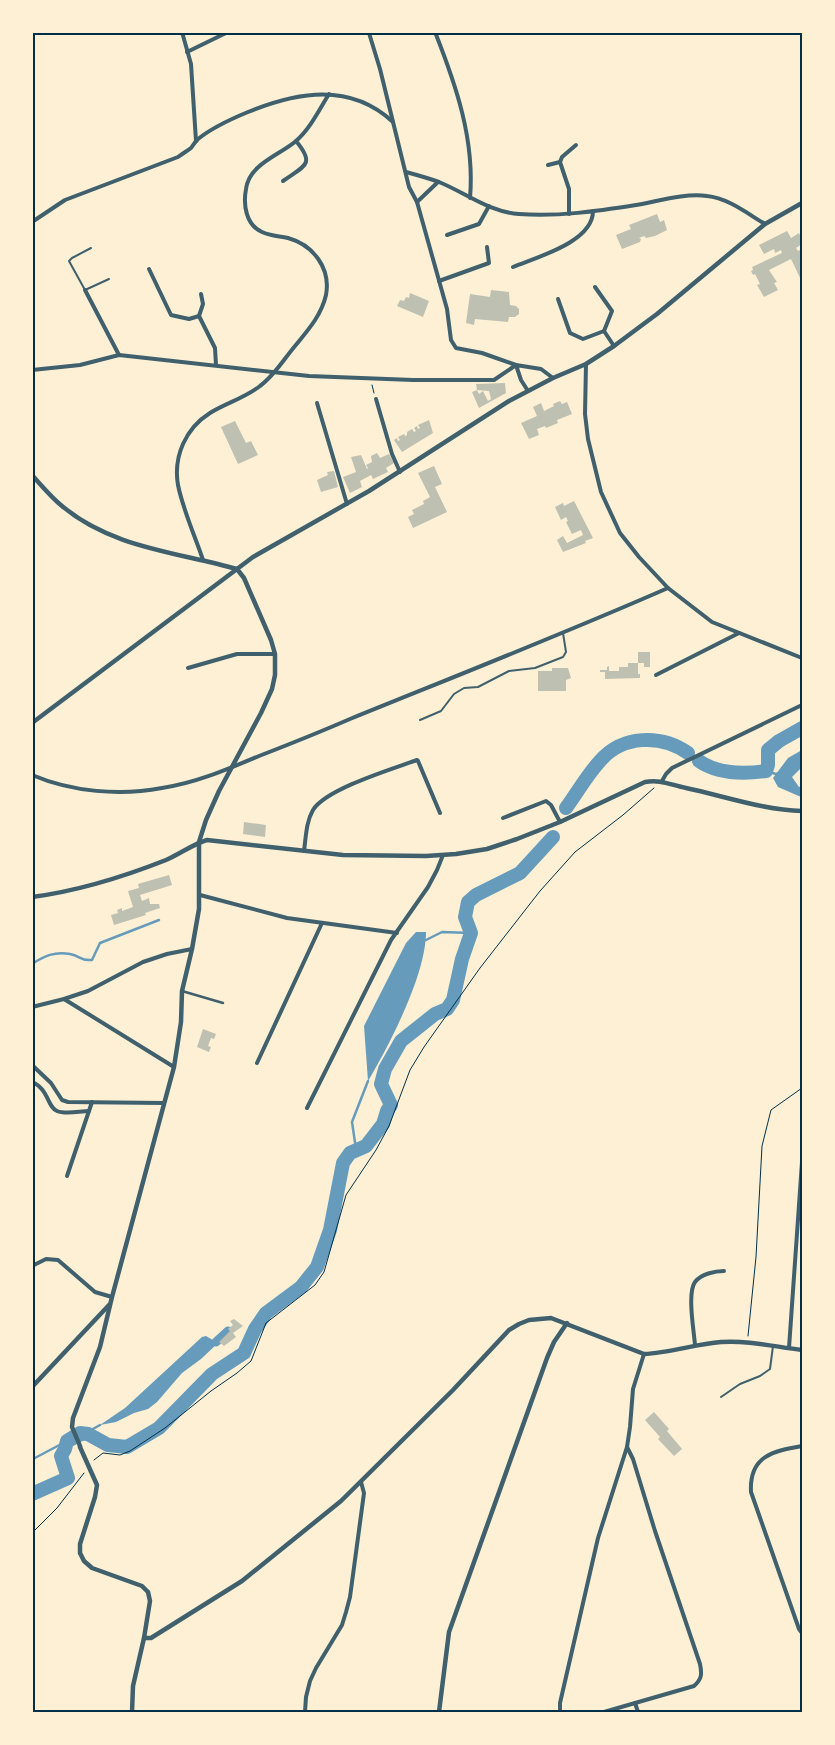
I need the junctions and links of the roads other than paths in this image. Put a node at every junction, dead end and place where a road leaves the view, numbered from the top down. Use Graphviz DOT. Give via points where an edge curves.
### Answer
graph roads {
  1 [pos="182,32"];
  2 [pos="228,32"];
  3 [pos="435,32"];
  4 [pos="369,33"];
  5 [pos="187,52"];
  6 [pos="329,94"];
  7 [pos="392,122"];
  8 [pos="196,141"];
  9 [pos="296,142"];
  10 [pos="576,145"];
  11 [pos="560,162"];
  12 [pos="548,165"];
  13 [pos="406,172"];
  14 [pos="283,181"];
  15 [pos="438,182"];
  16 [pos="470,198"];
  17 [pos="416,202"];
  18 [pos="802,203"];
  19 [pos="489,206"];
  20 [pos="593,211"];
  21 [pos="569,214"];
  22 [pos="32,222"];
  23 [pos="765,224"];
  24 [pos="447,235"];
  25 [pos="487,246"];
  26 [pos="91,248"];
  27 [pos="513,267"];
  28 [pos="149,269"];
  29 [pos="109,279"];
  30 [pos="439,281"];
  31 [pos="595,287"];
  32 [pos="85,290"];
  33 [pos="202,294"];
  34 [pos="558,299"];
  35 [pos="199,316"];
  36 [pos="604,331"];
  37 [pos="614,346"];
  38 [pos="119,355"];
  39 [pos="586,364"];
  40 [pos="216,365"];
  41 [pos="516,365"];
  42 [pos="32,370"];
  43 [pos="274,372"];
  44 [pos="553,378"];
  45 [pos="528,391"];
  46 [pos="376,399"];
  47 [pos="317,403"];
  48 [pos="400,472"];
  49 [pos="32,475"];
  50 [pos="347,504"];
  51 [pos="203,560"];
  52 [pos="237,568"];
  53 [pos="668,588"];
  54 [pos="563,633"];
  55 [pos="739,634"];
  56 [pos="275,654"];
  57 [pos="802,658"];
  58 [pos="188,668"];
  59 [pos="656,675"];
  60 [pos="802,704"];
  61 [pos="420,720"];
  62 [pos="32,723"];
  63 [pos="231,768"];
  64 [pos="32,775"];
  65 [pos="662,781"];
  66 [pos="802,811"];
  67 [pos="440,813"];
  68 [pos="503,818"];
  69 [pos="560,822"];
  70 [pos="199,842"];
  71 [pos="304,851"];
  72 [pos="443,855"];
  73 [pos="200,895"];
  74 [pos="32,898"];
  75 [pos="322,922"];
  76 [pos="397,933"];
  77 [pos="192,949"];
  78 [pos="182,991"];
  79 [pos="64,999"];
  80 [pos="223,1003"];
  81 [pos="32,1007"];
  82 [pos="257,1063"];
  83 [pos="32,1065"];
  84 [pos="174,1067"];
  85 [pos="32,1082"];
  86 [pos="92,1102"];
  87 [pos="164,1103"];
  88 [pos="307,1108"];
  89 [pos="89,1112"];
  90 [pos="802,1162"];
  91 [pos="67,1176"];
  92 [pos="801,1211"];
  93 [pos="32,1266"];
  94 [pos="724,1271"];
  95 [pos="112,1297"];
  96 [pos="110,1304"];
  97 [pos="567,1323"];
  98 [pos="695,1345"];
  99 [pos="772,1346"];
  100 [pos="789,1348"];
  101 [pos="802,1350"];
  102 [pos="644,1354"];
  103 [pos="32,1387"];
  104 [pos="721,1397"];
  105 [pos="802,1446"];
  106 [pos="627,1447"];
  107 [pos="361,1482"];
  108 [pos="802,1633"];
  109 [pos="144,1638"];
  110 [pos="635,1703"];
  111 [pos="132,1712"];
  112 [pos="305,1712"];
  113 [pos="439,1712"];
  114 [pos="560,1712"];
  115 [pos="604,1712"];
  116 [pos="638,1712"];
  1 -- 5 [label="street"];
  2 -- 5 [label="street"];
  3 -- 16 [label="street" via="464,116 471,171"];
  4 -- 7 [label="street"];
  5 -- 8 [label="street" via="191,64"];
  6 -- 7 [label="street" via="362,102"];
  6 -- 8 [label="street" via="281,100 235,118"];
  6 -- 9 [label="street"];
  7 -- 13 [label="street"];
  8 -- 22 [label="street" via="178,157 64,200"];
  9 -- 14 [label="street" via="306,153 307,161"];
  9 -- 43 [label="street" via="254,172 246,185 244,200 252,224 261,232 287,238 306,247 322,264 326,276 326,294 320,312"];
  10 -- 11 [label="street"];
  11 -- 12 [label="street"];
  11 -- 21 [label="street" via="569,189"];
  13 -- 15 [label="street"];
  13 -- 17 [label="street"];
  15 -- 16 [label="street"];
  15 -- 17 [label="street"];
  16 -- 19 [label="street"];
  17 -- 30 [label="street"];
  18 -- 23 [label="street"];
  19 -- 21 [label="street" via="520,214"];
  19 -- 24 [label="street" via="479,224"];
  20 -- 21 [label="street"];
  20 -- 23 [label="street" via="691,195 708,196"];
  20 -- 27 [label="street" via="590,226 568,245"];
  23 -- 37 [label="street"];
  25 -- 30 [label="street" via="489,263"];
  26 -- 32 [label="lane" via="69,261"];
  28 -- 35 [label="street" via="171,315 189,319"];
  29 -- 32 [label="lane"];
  30 -- 41 [label="street" via="451,340 456,348"];
  31 -- 36 [label="street" via="612,312"];
  32 -- 38 [label="street"];
  33 -- 35 [label="street"];
  34 -- 36 [label="street" via="570,333 583,339"];
  35 -- 40 [label="street" via="215,348"];
  36 -- 37 [label="street"];
  37 -- 39 [label="street"];
  38 -- 40 [label="street"];
  38 -- 42 [label="street" via="80,365"];
  39 -- 44 [label="street"];
  39 -- 53 [label="street" via="586,423 601,492 620,533"];
  40 -- 43 [label="street"];
  41 -- 43 [label="street" via="494,380 309,376"];
  41 -- 44 [label="street" via="542,369"];
  41 -- 45 [label="street"];
  43 -- 51 [label="street" via="260,386 201,420 180,449 178,484"];
  44 -- 45 [label="street"];
  45 -- 48 [label="street"];
  46 -- 48 [label="street"];
  47 -- 50 [label="street"];
  48 -- 50 [label="street"];
  49 -- 51 [label="street" via="61,506 94,528 143,547"];
  50 -- 52 [label="street" via="267,547"];
  51 -- 52 [label="street"];
  52 -- 56 [label="street"];
  52 -- 62 [label="street"];
  53 -- 54 [label="street"];
  53 -- 55 [label="street" via="712,622"];
  54 -- 61 [label="lane" via="566,652 563,657 535,668 509,671 478,687 464,688 454,694 441,711"];
  54 -- 63 [label="street"];
  55 -- 57 [label="street"];
  55 -- 59 [label="street"];
  56 -- 58 [label="street" via="237,654"];
  56 -- 63 [label="street" via="272,688"];
  60 -- 65 [label="street" via="672,768"];
  63 -- 64 [label="street" via="189,782 139,792 78,788"];
  63 -- 70 [label="street"];
  65 -- 66 [label="street" via="754,804"];
  65 -- 69 [label="street" via="645,782"];
  67 -- 71 [label="street" via="417,760 358,782 322,800 308,820"];
  68 -- 69 [label="street" via="546,802"];
  69 -- 72 [label="street" via="487,849"];
  70 -- 71 [label="street" via="214,840"];
  70 -- 73 [label="street"];
  70 -- 74 [label="street" via="146,867 80,889"];
  71 -- 72 [label="street" via="344,855"];
  72 -- 76 [label="street" via="428,887"];
  73 -- 75 [label="street" via="287,918"];
  73 -- 77 [label="street"];
  75 -- 76 [label="street"];
  75 -- 82 [label="street"];
  76 -- 88 [label="street"];
  77 -- 78 [label="street"];
  77 -- 79 [label="street" via="143,962 88,991"];
  78 -- 80 [label="street"];
  78 -- 84 [label="street"];
  79 -- 81 [label="street"];
  79 -- 84 [label="street"];
  83 -- 86 [label="street" via="51,1083 62,1100"];
  84 -- 87 [label="street"];
  85 -- 89 [label="street" via="43,1088 57,1111"];
  86 -- 87 [label="street"];
  86 -- 89 [label="street"];
  87 -- 95 [label="street"];
  89 -- 91 [label="street"];
  90 -- 92 [label="street"];
  92 -- 100 [label="street"];
  93 -- 95 [label="street" via="46,1260 58,1260 95,1292"];
  94 -- 98 [label="street" via="716,1271 695,1281 692,1291"];
  95 -- 96 [label="street"];
  96 -- 103 [label="street"];
  96 -- 109 [label="street" via="100,1347 72,1427 96,1485 80,1553 92,1568 142,1586 148,1592 150,1601"];
  97 -- 102 [label="street"];
  97 -- 107 [label="street" via="543,1318 509,1330"];
  97 -- 113 [label="street" via="547,1358 451,1626"];
  98 -- 99 [label="street" via="722,1342"];
  98 -- 102 [label="street"];
  99 -- 100 [label="street"];
  99 -- 104 [label="lane" via="770,1369"];
  100 -- 101 [label="street"];
  102 -- 106 [label="street" via="633,1389"];
  105 -- 108 [label="street" via="771,1453 762,1459 754,1469 751,1492"];
  106 -- 110 [label="street" via="702,1674 694,1686"];
  106 -- 114 [label="street" via="598,1538"];
  107 -- 109 [label="street" via="242,1581 151,1638"];
  107 -- 112 [label="street" via="364,1494 350,1597 342,1625 310,1681"];
  109 -- 111 [label="street" via="133,1686"];
  110 -- 115 [label="street"];
  110 -- 116 [label="street"];
}
